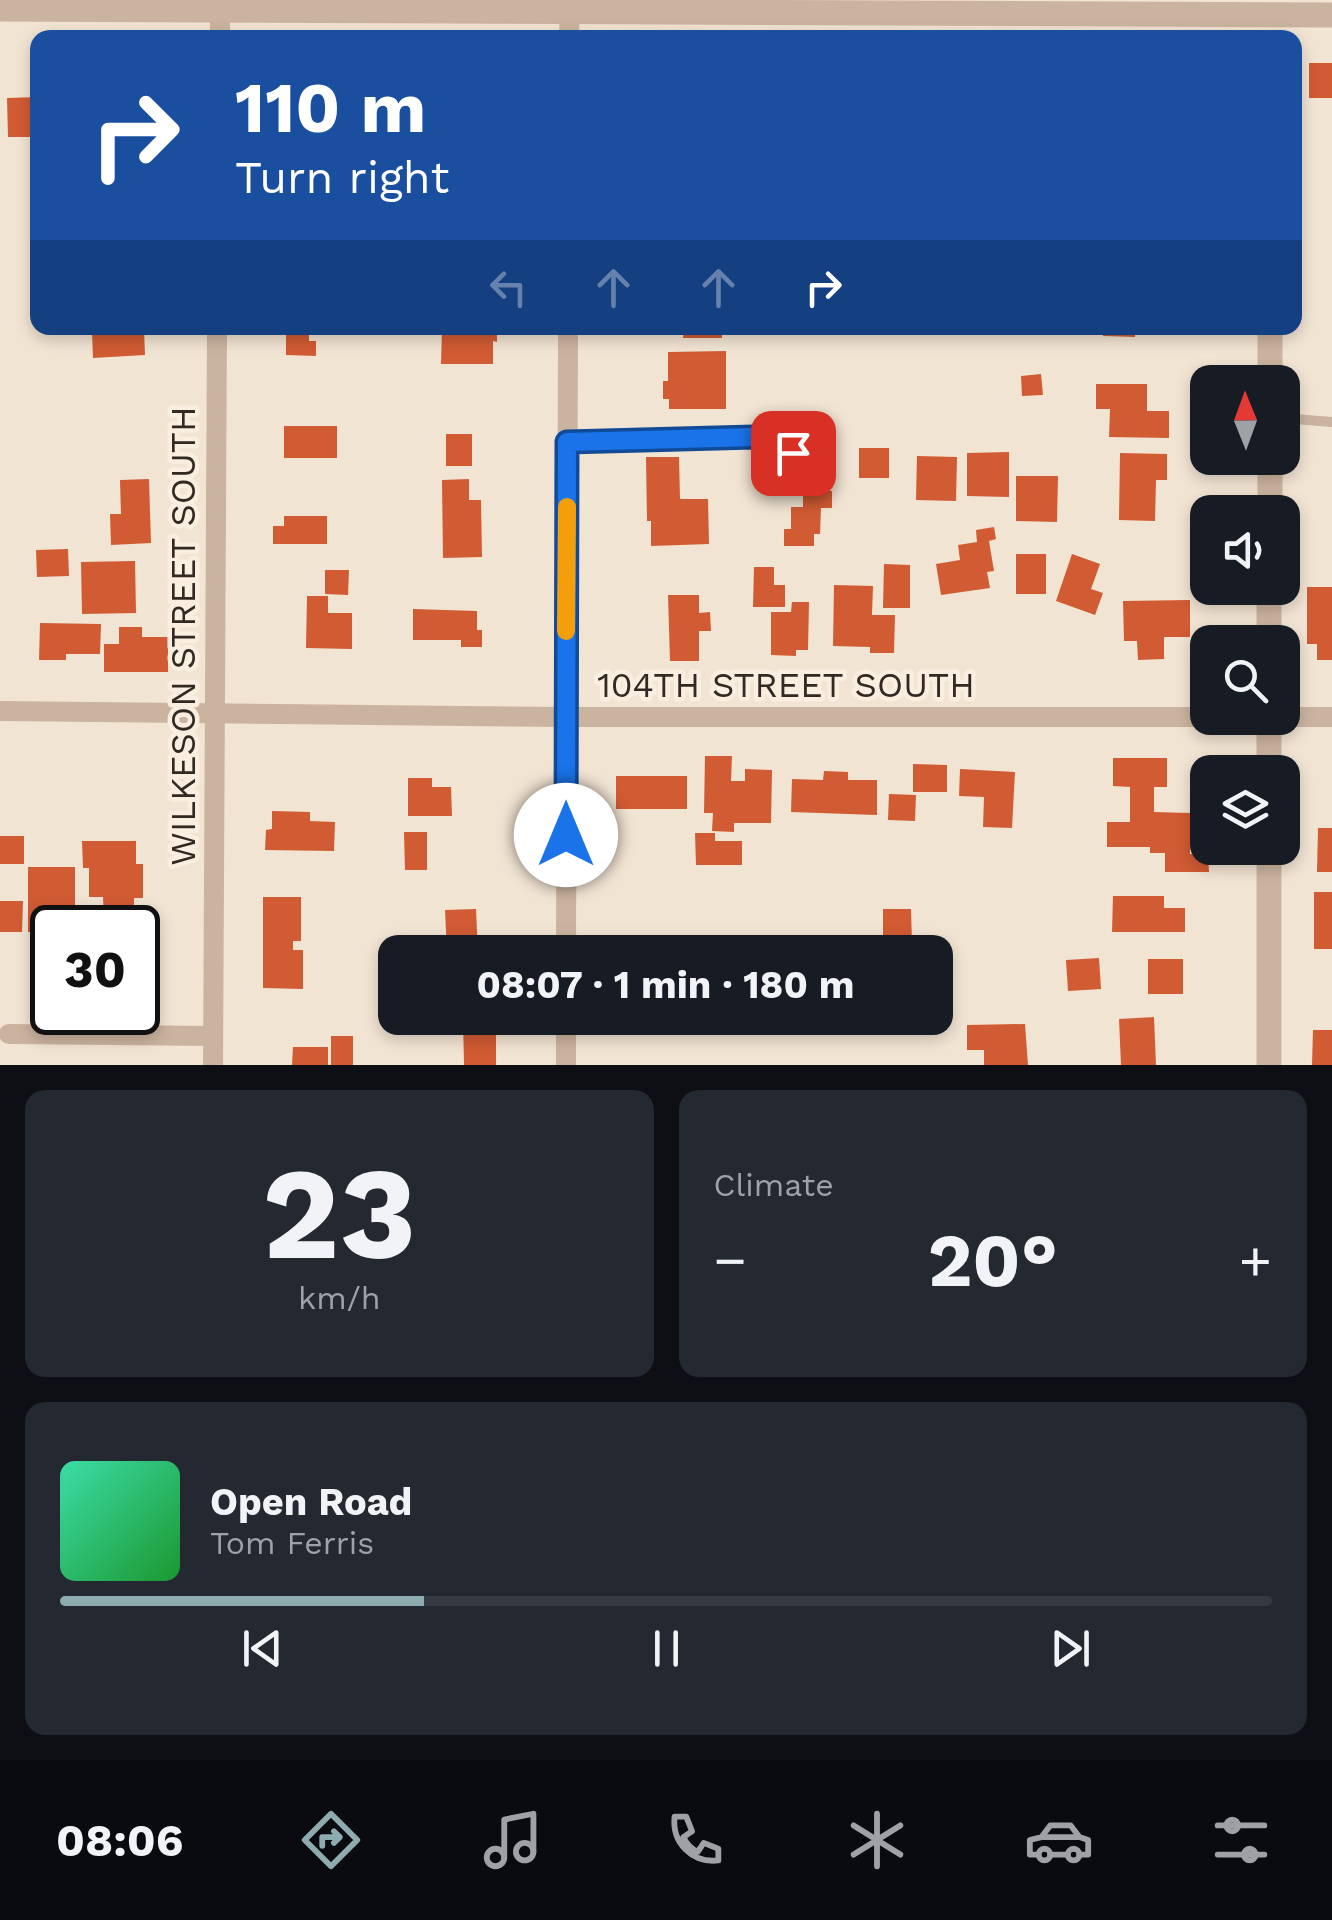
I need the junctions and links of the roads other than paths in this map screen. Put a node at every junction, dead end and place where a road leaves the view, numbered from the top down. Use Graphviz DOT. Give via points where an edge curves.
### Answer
graph roads {
  1 [pos="220,6"];
  2 [pos="0,8"];
  3 [pos="1332,15"];
  4 [pos="570,16"];
  5 [pos="1270,17"];
  6 [pos="218,335"];
  7 [pos="568,335"];
  8 [pos="1270,335"];
  9 [pos="1270,365"];
  10 [pos="1300,419"];
  11 [pos="1332,422"];
  12 [pos="567,442"];
  13 [pos="817,467"];
  14 [pos="0,710"];
  15 [pos="214,714"];
  16 [pos="566,717"];
  17 [pos="1332,717"];
  18 [pos="1190,718"];
  19 [pos="1300,718"];
  20 [pos="1269,865"];
  21 [pos="566,935"];
  22 [pos="9,1034"];
  23 [pos="566,1035"];
  24 [pos="213,1036"];
  25 [pos="213,1065"];
  26 [pos="566,1065"];
  27 [pos="1269,1065"];
  1 -- 2 [label="street"];
  1 -- 4 [label="street"];
  3 -- 5 [label="street"];
  4 -- 5 [label="street"];
  6 -- 15 [label="street, WILKESON STREET SOUTH"];
  7 -- 12 [label="street"];
  8 -- 9 [label="street"];
  10 -- 11 [label="lane"];
  12 -- 13 [label="lane" via="754,437 770,439"];
  12 -- 16 [label="street"];
  14 -- 15 [label="street, 104TH STREET SOUTH"];
  15 -- 16 [label="street, 104TH STREET SOUTH"];
  15 -- 24 [label="street, WILKESON STREET SOUTH"];
  16 -- 18 [label="street, 104TH STREET SOUTH"];
  16 -- 21 [label="street"];
  17 -- 19 [label="street, 104TH STREET SOUTH"];
  20 -- 27 [label="street"];
  22 -- 24 [label="street"];
  23 -- 26 [label="street"];
  24 -- 25 [label="street, WILKESON STREET SOUTH"];
}
